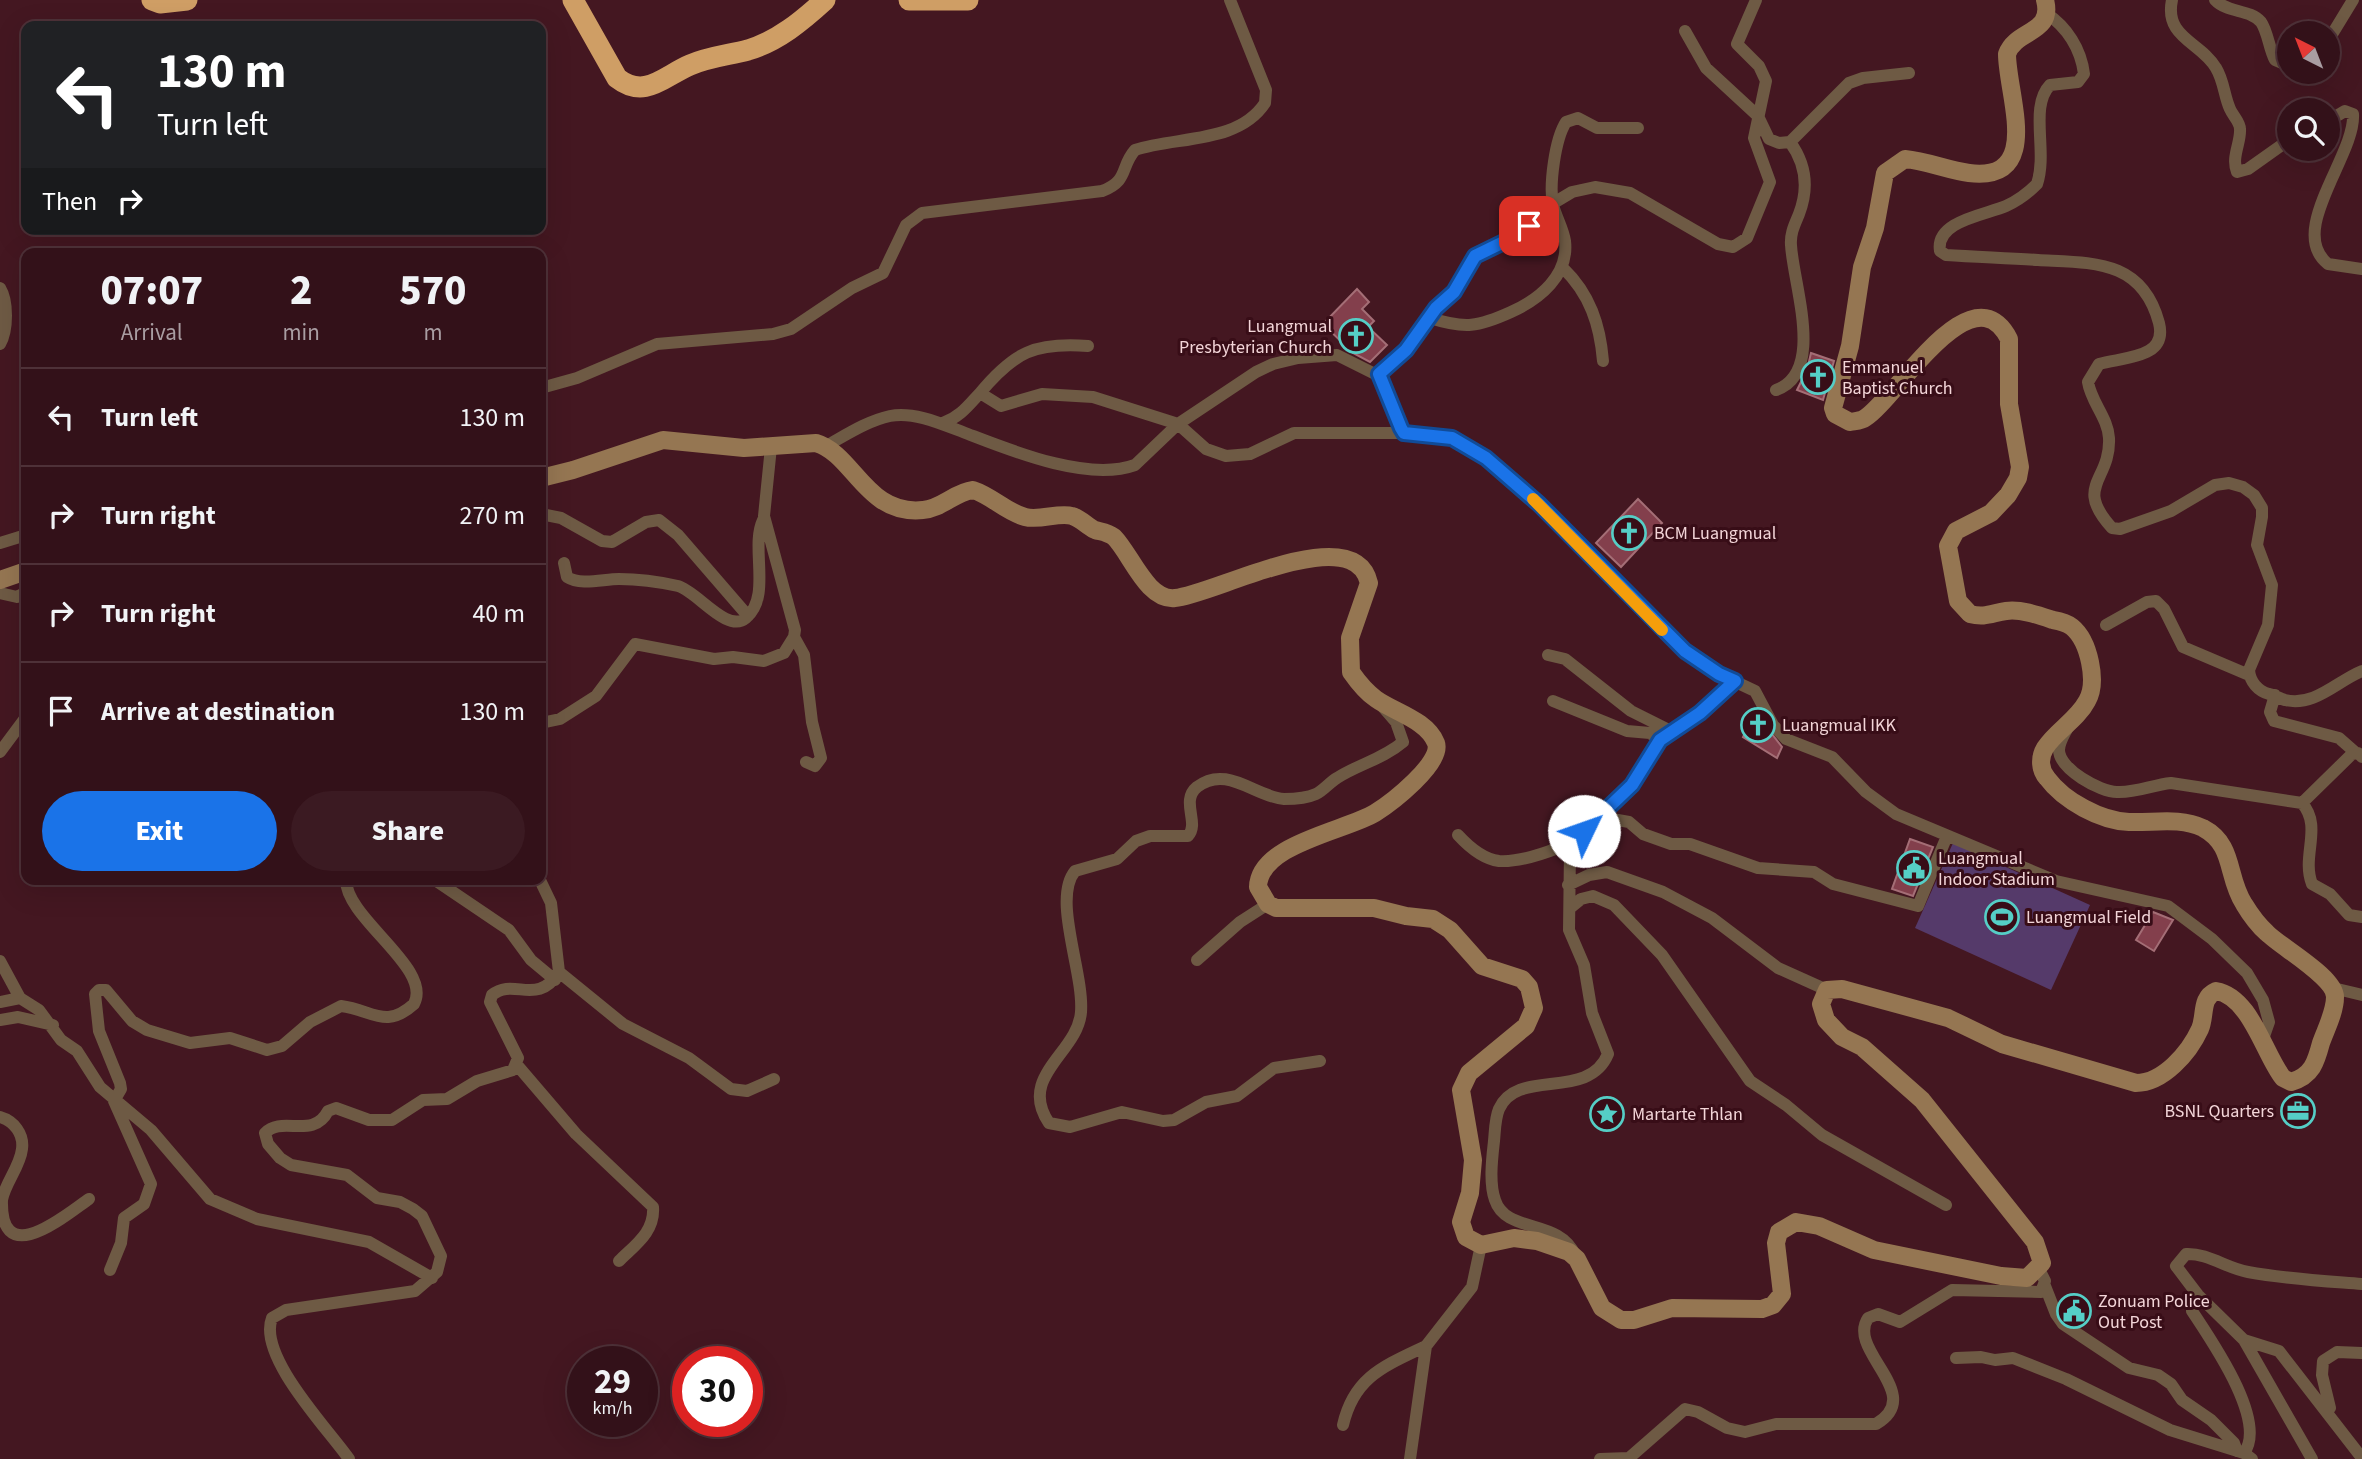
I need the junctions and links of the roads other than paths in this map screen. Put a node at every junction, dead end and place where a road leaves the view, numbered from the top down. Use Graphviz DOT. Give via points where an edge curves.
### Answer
graph roads {
  1 [pos="152,0"];
  2 [pos="187,0"];
  3 [pos="573,0"];
  4 [pos="825,0"];
  5 [pos="908,0"];
  6 [pos="968,0"];
  7 [pos="1230,0"];
  8 [pos="1756,0"];
  9 [pos="2172,0"];
  10 [pos="2215,0"];
  11 [pos="2353,0"];
  12 [pos="2046,7"];
  13 [pos="2340,21"];
  14 [pos="1685,31"];
  15 [pos="2277,61"];
  16 [pos="1909,73"];
  17 [pos="2340,114"];
  18 [pos="1758,116"];
  19 [pos="1638,128"];
  20 [pos="1790,142"];
  21 [pos="2277,148"];
  22 [pos="2340,158"];
  23 [pos="2339,161"];
  24 [pos="1552,204"];
  25 [pos="1563,268"];
  26 [pos="2362,269"];
  27 [pos="0,288"];
  28 [pos="1430,318"];
  29 [pos="0,344"];
  30 [pos="1088,346"];
  31 [pos="1603,362"];
  32 [pos="1379,374"];
  33 [pos="546,387"];
  34 [pos="1776,390"];
  35 [pos="980,393"];
  36 [pos="943,423"];
  37 [pos="1178,424"];
  38 [pos="1404,433"];
  39 [pos="826,446"];
  40 [pos="771,447"];
  41 [pos="546,477"];
  42 [pos="546,515"];
  43 [pos="764,516"];
  44 [pos="21,537"];
  45 [pos="0,543"];
  46 [pos="564,564"];
  47 [pos="21,572"];
  48 [pos="0,580"];
  49 [pos="0,593"];
  50 [pos="21,595"];
  51 [pos="748,616"];
  52 [pos="2106,625"];
  53 [pos="794,637"];
  54 [pos="1548,655"];
  55 [pos="2362,671"];
  56 [pos="2249,675"];
  57 [pos="1735,681"];
  58 [pos="2275,695"];
  59 [pos="1376,699"];
  60 [pos="1553,701"];
  61 [pos="546,722"];
  62 [pos="21,724"];
  63 [pos="2069,724"];
  64 [pos="1665,736"];
  65 [pos="0,751"];
  66 [pos="2359,755"];
  67 [pos="806,762"];
  68 [pos="2302,803"];
  69 [pos="1458,835"];
  70 [pos="1947,836"];
  71 [pos="1575,839"];
  72 [pos="346,885"];
  73 [pos="442,885"];
  74 [pos="542,885"];
  75 [pos="1568,885"];
  76 [pos="1268,904"];
  77 [pos="1570,908"];
  78 [pos="2362,917"];
  79 [pos="1197,960"];
  80 [pos="0,961"];
  81 [pos="557,976"];
  82 [pos="2333,988"];
  83 [pos="1827,990"];
  84 [pos="2362,995"];
  85 [pos="20,998"];
  86 [pos="0,1002"];
  87 [pos="0,1020"];
  88 [pos="53,1025"];
  89 [pos="2263,1039"];
  90 [pos="1320,1061"];
  91 [pos="517,1065"];
  92 [pos="774,1079"];
  93 [pos="114,1101"];
  94 [pos="0,1116"];
  95 [pos="89,1199"];
  96 [pos="1946,1205"];
  97 [pos="1481,1245"];
  98 [pos="1577,1259"];
  99 [pos="619,1261"];
  100 [pos="110,1270"];
  101 [pos="2042,1277"];
  102 [pos="432,1278"];
  103 [pos="2362,1284"];
  104 [pos="2192,1311"];
  105 [pos="2244,1340"];
  106 [pos="1426,1346"];
  107 [pos="2362,1353"];
  108 [pos="1956,1358"];
  109 [pos="2333,1418"];
  110 [pos="1343,1425"];
  111 [pos="2245,1454"];
  112 [pos="2362,1458"];
  113 [pos="349,1459"];
  114 [pos="1410,1459"];
  115 [pos="1600,1459"];
  116 [pos="2312,1459"];
  1 -- 2 [label="highway"];
  3 -- 4 [label="highway" via="617,78 626,85 645,88 691,64 774,39"];
  5 -- 6 [label="highway"];
  7 -- 33 [label="street" via="1266,90 1265,103 1249,120 1231,130 1135,150 1124,176 1102,191 922,213 906,225 883,273 791,329 657,344"];
  8 -- 18 [label="street" via="1737,44 1764,73"];
  9 -- 21 [label="street" via="2170,14 2176,30 2217,69 2240,125 2236,172"];
  10 -- 15 [label="street" via="2256,18"];
  11 -- 13 [label="street"];
  12 -- 56 [label="street" via="2074,42 2084,74 2078,82 2050,85 2040,100 2043,148 2036,184 2007,205 1943,233 1940,251 2106,265 2134,279 2146,293 2157,316 2160,341 2150,352 2099,364 2088,382 2109,439 2094,502 2112,528 2120,529 2171,511 2215,485 2243,487 2259,501 2262,517 2257,545 2272,585 2268,625"];
  12 -- 63 [label="street" via="2042,24 2014,43 2007,54 2017,142 2005,166 1979,173 1905,159 1885,173 1833,408 1850,422 1865,419 1959,324 1979,318 2005,332 2018,478 1991,513 1951,538 1952,576 1958,601 1970,614 1989,617 2023,612 2071,626 2080,636 2091,694"];
  14 -- 18 [label="street" via="1710,74"];
  16 -- 20 [label="street" via="1849,83"];
  17 -- 22 [label="street" via="2353,114"];
  18 -- 20 [label="street" via="1769,139"];
  18 -- 24 [label="street" via="1755,145 1770,182 1753,228 1741,243 1717,244 1620,189 1583,189"];
  19 -- 24 [label="street" via="1597,128 1578,118 1566,122 1558,135"];
  20 -- 34 [label="street" via="1799,153 1805,176 1805,196 1791,242 1805,342 1801,364 1787,386"];
  23 -- 26 [label="street" via="2314,234 2315,248 2328,264"];
  24 -- 25 [label="street" via="1564,238"];
  24 -- 28 [label="street" via="1516,236 1475,256 1459,286"];
  25 -- 28 [label="street" via="1519,308 1482,324 1452,325"];
  25 -- 31 [label="street" via="1595,314"];
  27 -- 29 [label="street" via="5,330"];
  28 -- 32 [label="street" via="1406,350"];
  30 -- 35 [label="street" via="1049,344 1029,351"];
  32 -- 37 [label="street" via="1337,355 1298,358 1256,372"];
  32 -- 38 [label="street"];
  35 -- 36 [label="street" via="958,416"];
  35 -- 37 [label="street" via="1002,406 1042,394 1083,396"];
  36 -- 37 [label="street" via="1048,461 1112,469 1135,465"];
  36 -- 39 [label="street" via="889,416"];
  37 -- 38 [label="street" via="1206,449 1226,456 1250,454 1294,433"];
  38 -- 57 [label="street" via="1452,438 1486,458 1539,504 1685,651"];
  39 -- 40 [label="street"];
  39 -- 59 [label="street" via="866,490 911,510 928,510 973,490 1027,517 1071,515 1112,536 1152,589 1170,598 1290,562 1354,561 1369,583 1350,638 1350,672"];
  40 -- 41 [label="street" via="663,440"];
  40 -- 43 [label="street"];
  42 -- 51 [label="street" via="612,542 646,522 659,520 678,535"];
  43 -- 51 [label="street" via="755,606"];
  43 -- 53 [label="street" via="792,614"];
  44 -- 45 [label="street"];
  46 -- 51 [label="street" via="567,577 574,581 620,579 674,586 688,590 726,620 737,622"];
  47 -- 48 [label="street"];
  49 -- 50 [label="street"];
  52 -- 56 [label="street" via="2156,601 2183,647"];
  53 -- 61 [label="street" via="778,657 764,661 714,659 635,644 596,696 560,719"];
  53 -- 67 [label="street" via="804,655 821,758 815,766"];
  54 -- 64 [label="street" via="1565,659"];
  55 -- 58 [label="street" via="2314,697 2285,700"];
  56 -- 58 [label="street" via="2263,692"];
  57 -- 64 [label="street" via="1700,713"];
  57 -- 70 [label="street" via="1755,691 1786,739 1832,757 1888,808"];
  58 -- 66 [label="street" via="2270,712 2274,721 2339,738"];
  59 -- 76 [label="street" via="1431,735 1438,752 1435,761 1375,813 1314,836 1269,864 1261,872 1258,887"];
  59 -- 90 [label="street" via="1396,722 1403,742 1390,754 1337,778 1317,794 1301,798 1274,797 1229,779 1206,782 1195,788 1189,800 1192,828 1188,836 1150,836 1136,841 1117,859 1075,871 1067,884 1065,909 1082,983 1080,1020 1047,1070 1042,1105 1049,1123 1057,1126 1089,1124 1122,1112 1174,1120 1206,1102 1237,1096 1274,1068"];
  60 -- 64 [label="street" via="1627,731"];
  62 -- 65 [label="street"];
  63 -- 68 [label="street" via="2060,745 2062,760 2113,792 2171,783"];
  63 -- 82 [label="street" via="2045,749 2041,765 2047,779 2082,807 2102,816 2127,822 2192,824 2218,839 2228,855 2235,888 2256,920"];
  64 -- 71 [label="street" via="1632,785"];
  66 -- 68 [label="street"];
  68 -- 78 [label="street" via="2313,822 2308,867 2312,884 2330,894 2349,915"];
  69 -- 71 [label="street" via="1482,855 1499,861"];
  70 -- 71 [label="street" via="1918,906 1833,884 1814,872 1758,867 1690,844 1671,844 1643,834 1629,822 1612,819"];
  70 -- 89 [label="street" via="2056,881 2168,906 2212,939 2246,973 2267,1012"];
  71 -- 75 [label="street" via="1567,862"];
  72 -- 93 [label="street" via="353,904 412,976 417,992 414,1004 391,1019 341,1006 267,1050 230,1038 190,1043 147,1030 132,1021 106,990 99,990 94,999 99,1031 121,1089"];
  73 -- 81 [label="street" via="509,930 531,960"];
  74 -- 81 [label="street" via="551,904"];
  75 -- 77 [label="street"];
  75 -- 83 [label="street" via="1607,872 1663,891 1712,918 1778,968"];
  76 -- 79 [label="street"];
  76 -- 97 [label="street" via="1287,909 1374,908 1433,919 1450,930 1482,966 1522,979 1529,987 1534,1008 1526,1026 1469,1073 1461,1090 1473,1160 1461,1222 1466,1237"];
  77 -- 96 [label="street" via="1593,896 1615,905 1662,955 1750,1081 1822,1135"];
  77 -- 98 [label="street" via="1569,930 1584,965 1592,1013 1608,1054 1603,1065 1582,1080 1534,1087 1506,1099 1495,1125 1492,1177 1499,1209 1515,1220 1564,1237"];
  80 -- 85 [label="street"];
  81 -- 91 [label="street" via="539,991 503,989 492,995 492,1010 518,1058"];
  81 -- 92 [label="street" via="623,1024 690,1058 731,1089 747,1091"];
  82 -- 84 [label="street"];
  82 -- 89 [label="street" via="2333,1008 2315,1063 2301,1079 2291,1082 2283,1078"];
  83 -- 89 [label="street" via="1842,989 1948,1018 2002,1044 2136,1083 2157,1078 2185,1052 2199,1030 2206,1000 2216,991 2230,997"];
  83 -- 101 [label="street" via="1821,1004 1831,1027 1862,1047 1922,1100 2035,1242 2041,1254"];
  85 -- 86 [label="street"];
  85 -- 88 [label="street"];
  87 -- 88 [label="street" via="18,1017"];
  88 -- 93 [label="street"];
  91 -- 99 [label="street" via="576,1134 653,1207 654,1220 648,1232"];
  91 -- 102 [label="street" via="447,1098 423,1100 391,1120 369,1120 336,1108 300,1128 276,1127 265,1133 274,1151 291,1165 347,1175 377,1198 400,1202 422,1216 441,1256"];
  93 -- 100 [label="street" via="151,1184 144,1204 124,1219"];
  93 -- 102 [label="street" via="151,1130 211,1199 257,1219 369,1242"];
  94 -- 95 [label="street" via="9,1119 21,1135 22,1151 2,1198 1,1215 9,1232 33,1234"];
  97 -- 98 [label="street" via="1514,1238 1537,1241"];
  97 -- 106 [label="street" via="1472,1287"];
  98 -- 101 [label="street" via="1602,1308 1621,1320 1672,1308 1773,1305 1782,1294 1776,1243 1779,1232 1796,1222 1819,1226 1874,1250 2001,1276"];
  101 -- 111 [label="street" via="2063,1324 2129,1368 2158,1375 2171,1384 2182,1400 2211,1420"];
  101 -- 115 [label="street" via="2041,1292 1952,1290 1900,1322 1878,1314 1868,1318 1865,1337 1892,1395 1888,1414 1876,1424 1776,1424 1745,1432 1685,1409 1629,1458"];
  102 -- 113 [label="street" via="415,1291 286,1310 272,1318 271,1334 293,1387"];
  103 -- 105 [label="street" via="2244,1272 2186,1254 2176,1266 2178,1272"];
  104 -- 111 [label="street" via="2239,1390 2251,1439"];
  105 -- 109 [label="street" via="2279,1351"];
  105 -- 116 [label="street"];
  106 -- 110 [label="street" via="1367,1379 1355,1391"];
  106 -- 114 [label="street"];
  107 -- 109 [label="street" via="2337,1352 2323,1361"];
  108 -- 111 [label="street" via="2013,1358 2170,1430"];
  109 -- 112 [label="street"];
}
